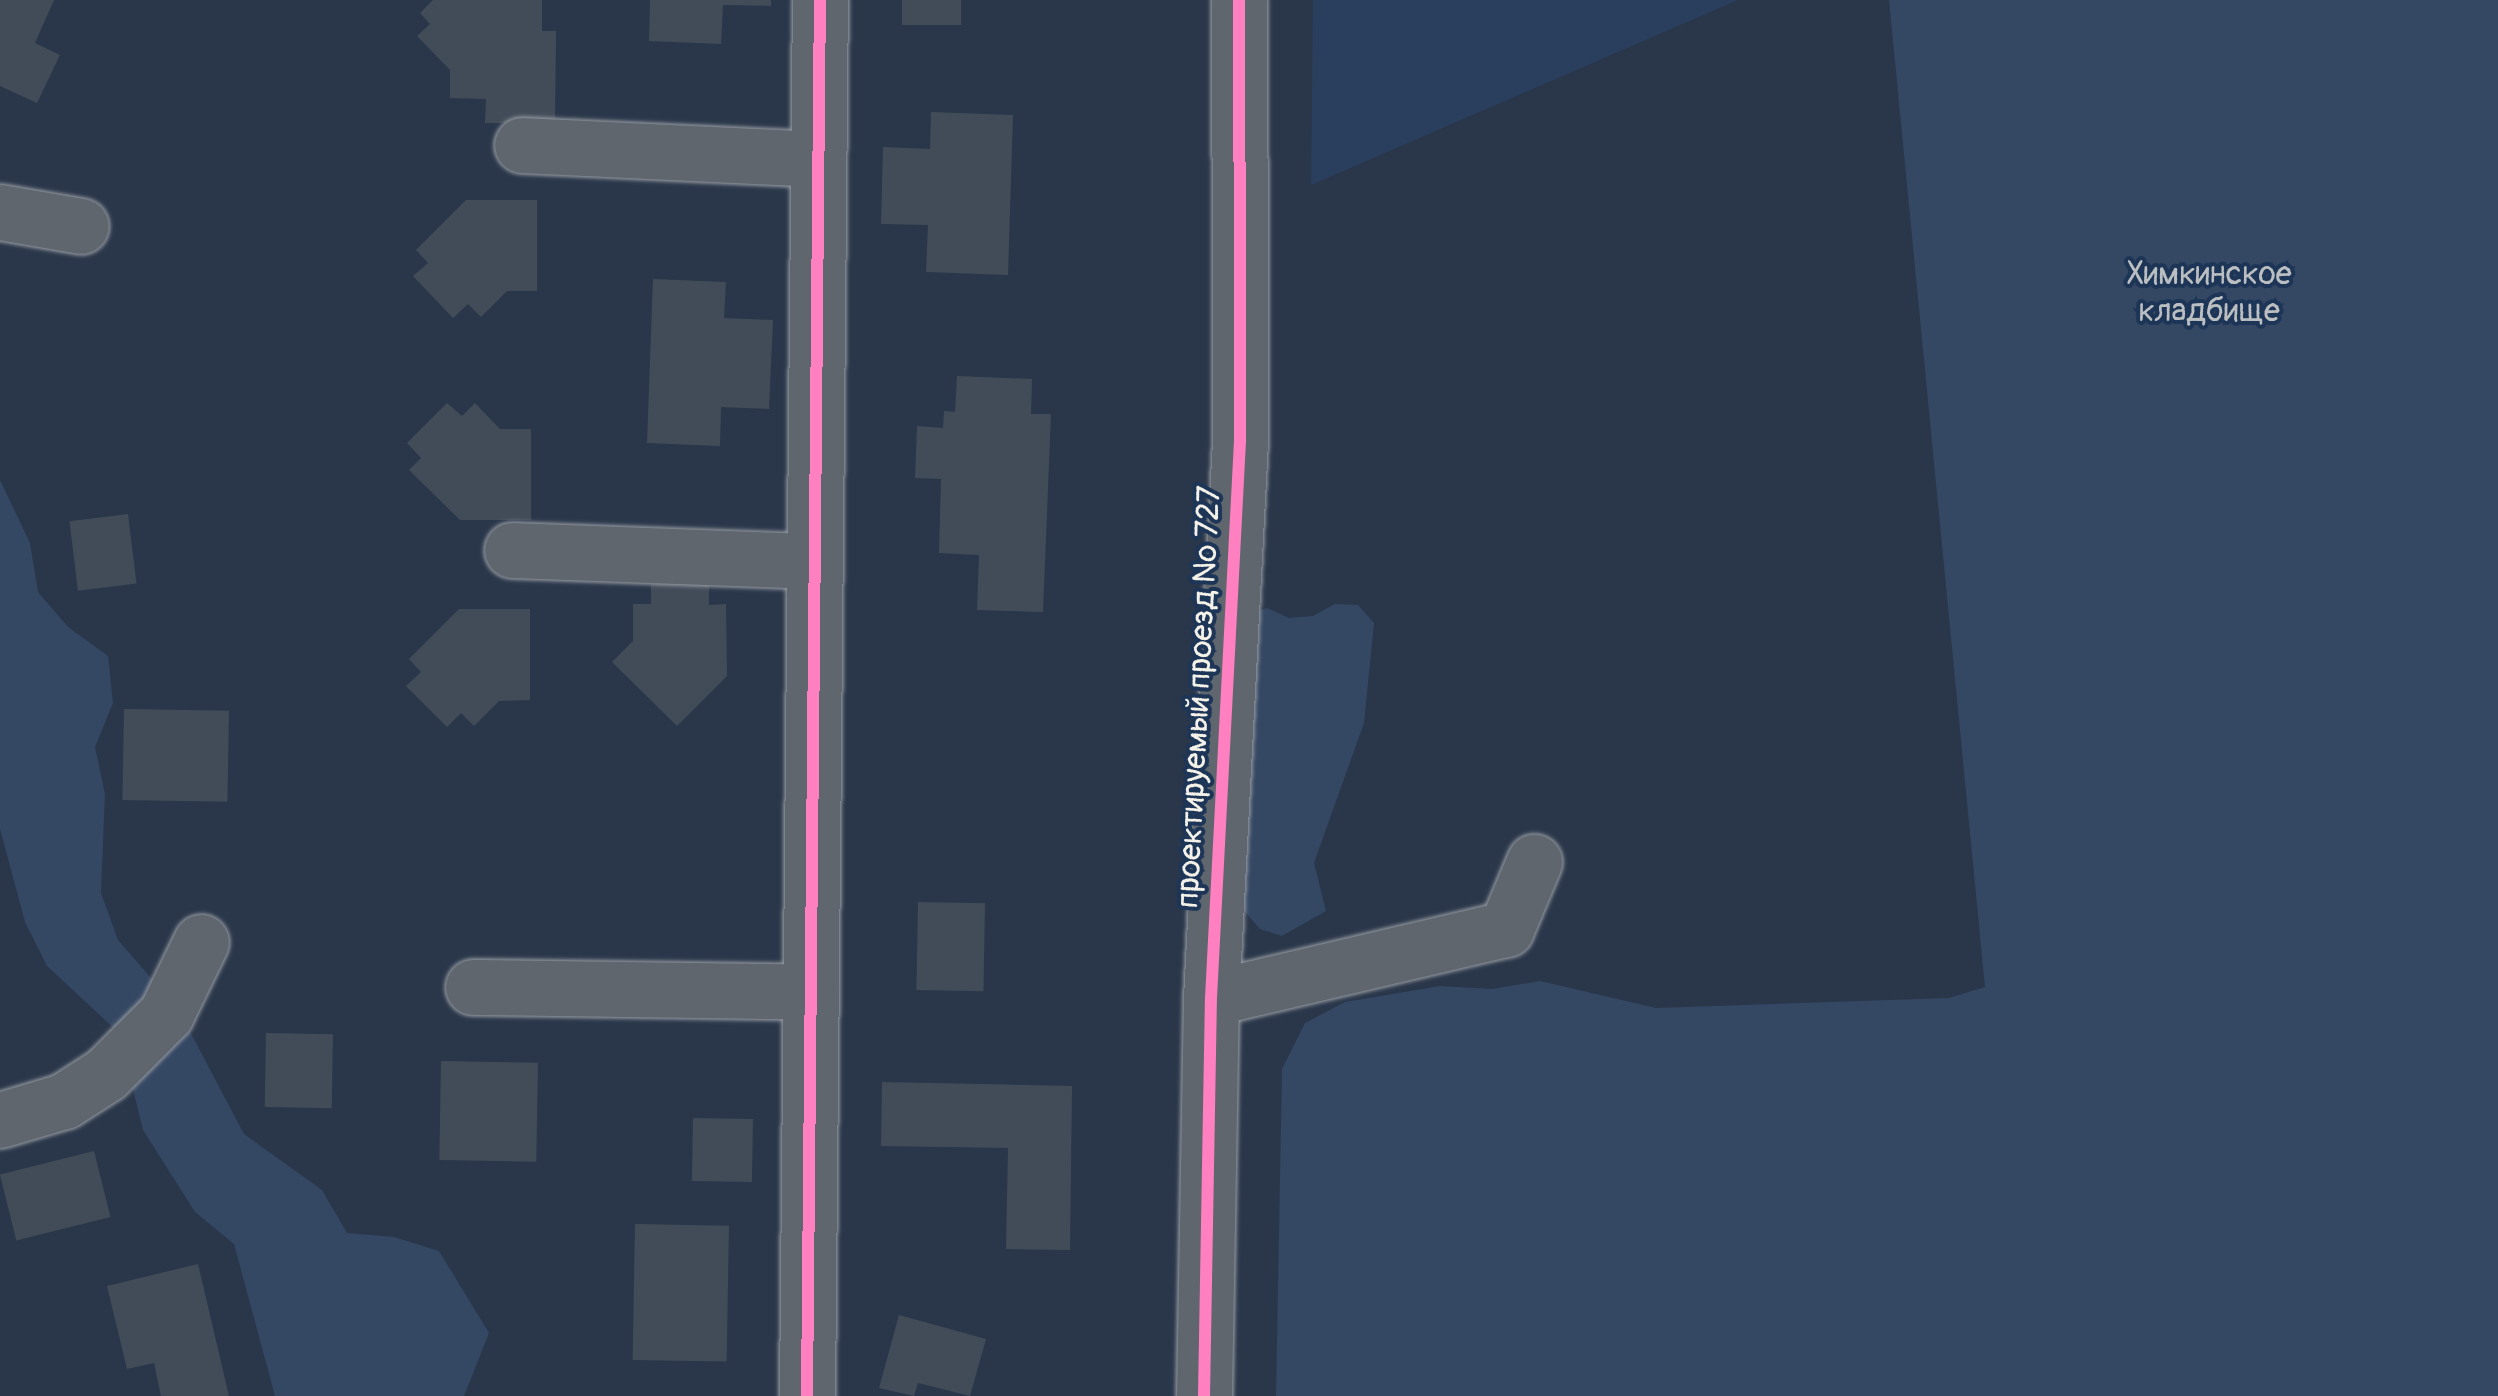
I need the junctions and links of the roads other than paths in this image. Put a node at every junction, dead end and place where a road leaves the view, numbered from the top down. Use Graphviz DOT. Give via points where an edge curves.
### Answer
graph roads {
  1 [pos="820,0"];
  2 [pos="1239,0"];
  3 [pos="522,146"];
  4 [pos="818,158"];
  5 [pos="0,212"];
  6 [pos="81,226"];
  7 [pos="512,550"];
  8 [pos="815,560"];
  9 [pos="1534,862"];
  10 [pos="202,942"];
  11 [pos="474,988"];
  12 [pos="811,992"];
  13 [pos="1211,998"];
  14 [pos="0,1120"];
  15 [pos="807,1396"];
  16 [pos="1204,1396"];
  1 -- 4 [label="street"];
  2 -- 13 [label="street, проектируемый проезд № 727" via="1240,440"];
  3 -- 4 [label="street"];
  4 -- 8 [label="street"];
  5 -- 6 [label="street"];
  7 -- 8 [label="street"];
  8 -- 12 [label="street"];
  9 -- 13 [label="street" via="1506,929"];
  10 -- 14 [label="street" via="166,1014 106,1074 64,1102"];
  11 -- 12 [label="street"];
  12 -- 15 [label="street"];
  13 -- 16 [label="street, проектируемый проезд № 727"];
}
